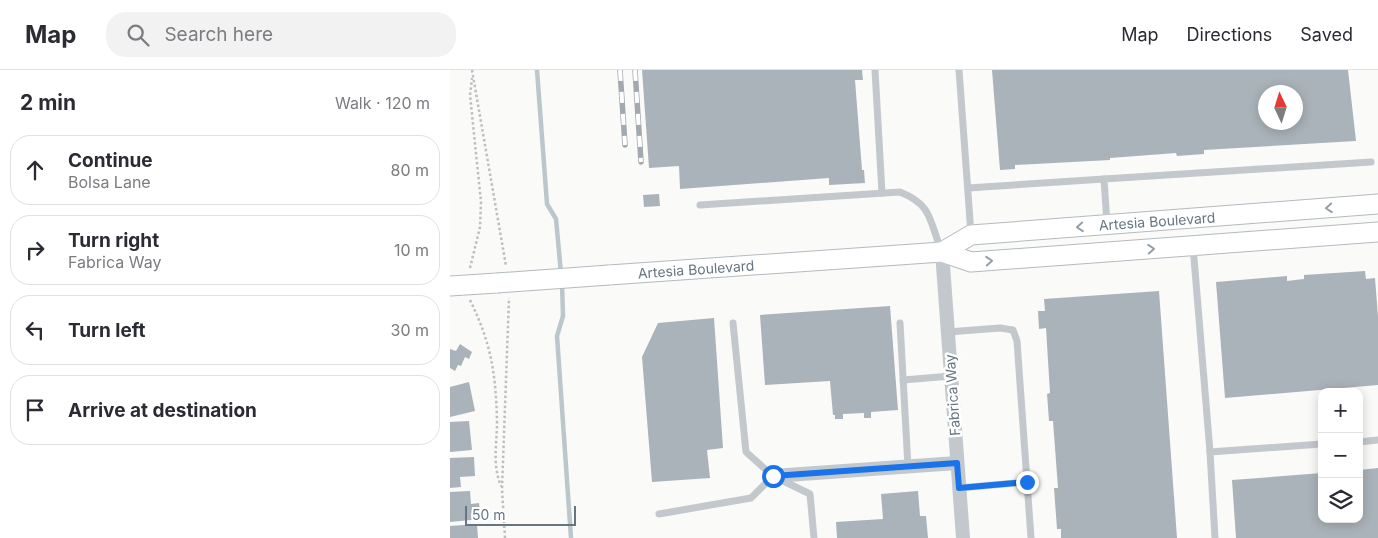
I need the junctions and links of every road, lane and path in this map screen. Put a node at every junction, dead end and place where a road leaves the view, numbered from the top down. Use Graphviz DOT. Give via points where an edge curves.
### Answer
graph roads {
  1 [pos="472,70"];
  2 [pos="875,70"];
  3 [pos="959,70"];
  4 [pos="472,77"];
  5 [pos="1372,162"];
  6 [pos="1104,179"];
  7 [pos="968,188"];
  8 [pos="882,193"];
  9 [pos="1378,204"];
  10 [pos="700,205"];
  11 [pos="1107,225"];
  12 [pos="1378,232"];
  13 [pos="971,234"];
  14 [pos="1194,246"];
  15 [pos="942,252"];
  16 [pos="504,282"];
  17 [pos="461,285"];
  18 [pos="733,323"];
  19 [pos="900,323"];
  20 [pos="948,332"];
  21 [pos="950,376"];
  22 [pos="903,380"];
  23 [pos="1378,440"];
  24 [pos="1363,442"];
  25 [pos="1318,444"];
  26 [pos="1210,452"];
  27 [pos="957,463"];
  28 [pos="908,467"];
  29 [pos="773,476"];
  30 [pos="1027,482"];
  31 [pos="959,488"];
  32 [pos="502,489"];
  33 [pos="659,514"];
  34 [pos="505,538"];
  35 [pos="814,538"];
  36 [pos="964,538"];
  37 [pos="1031,538"];
  38 [pos="1215,538"];
  1 -- 4 [label="path"];
  2 -- 8 [label="lane"];
  3 -- 7 [label="lane"];
  4 -- 16 [label="path"];
  4 -- 17 [label="path" via="470,95 482,202 480,227"];
  5 -- 6 [label="lane"];
  6 -- 7 [label="lane"];
  6 -- 11 [label="lane"];
  7 -- 13 [label="lane"];
  8 -- 10 [label="lane"];
  8 -- 15 [label="lane" via="900,192 925,206"];
  9 -- 11 [label="main road, Artesia Boulevard, one-way"];
  11 -- 13 [label="main road, Artesia Boulevard, one-way"];
  12 -- 14 [label="main road, Artesia Boulevard"];
  13 -- 15 [label="main road, Artesia Boulevard"];
  15 -- 14 [label="main road, Artesia Boulevard, one-way" via="971,262"];
  14 -- 26 [label="lane"];
  15 -- 16 [label="main road, Artesia Boulevard, bridge"];
  15 -- 20 [label="street, Fabrica Way"];
  16 -- 17 [label="main road, Artesia Boulevard"];
  16 -- 32 [label="path" via="510,310"];
  17 -- 32 [label="path" via="489,343 497,425 494,471"];
  18 -- 29 [label="lane" via="746,452"];
  19 -- 22 [label="lane"];
  20 -- 21 [label="street, Fabrica Way"];
  20 -- 30 [label="lane" via="1013,330 1017,341"];
  21 -- 22 [label="lane"];
  21 -- 27 [label="street, Fabrica Way"];
  22 -- 28 [label="lane"];
  23 -- 24 [label="lane"];
  25 -- 26 [label="lane"];
  26 -- 38 [label="lane"];
  27 -- 28 [label="street"];
  27 -- 31 [label="street, Fabrica Way"];
  28 -- 29 [label="street"];
  29 -- 33 [label="lane" via="751,498"];
  29 -- 35 [label="lane" via="810,494"];
  30 -- 31 [label="lane"];
  30 -- 37 [label="lane"];
  31 -- 36 [label="street, Fabrica Way"];
  32 -- 34 [label="path"];
}
